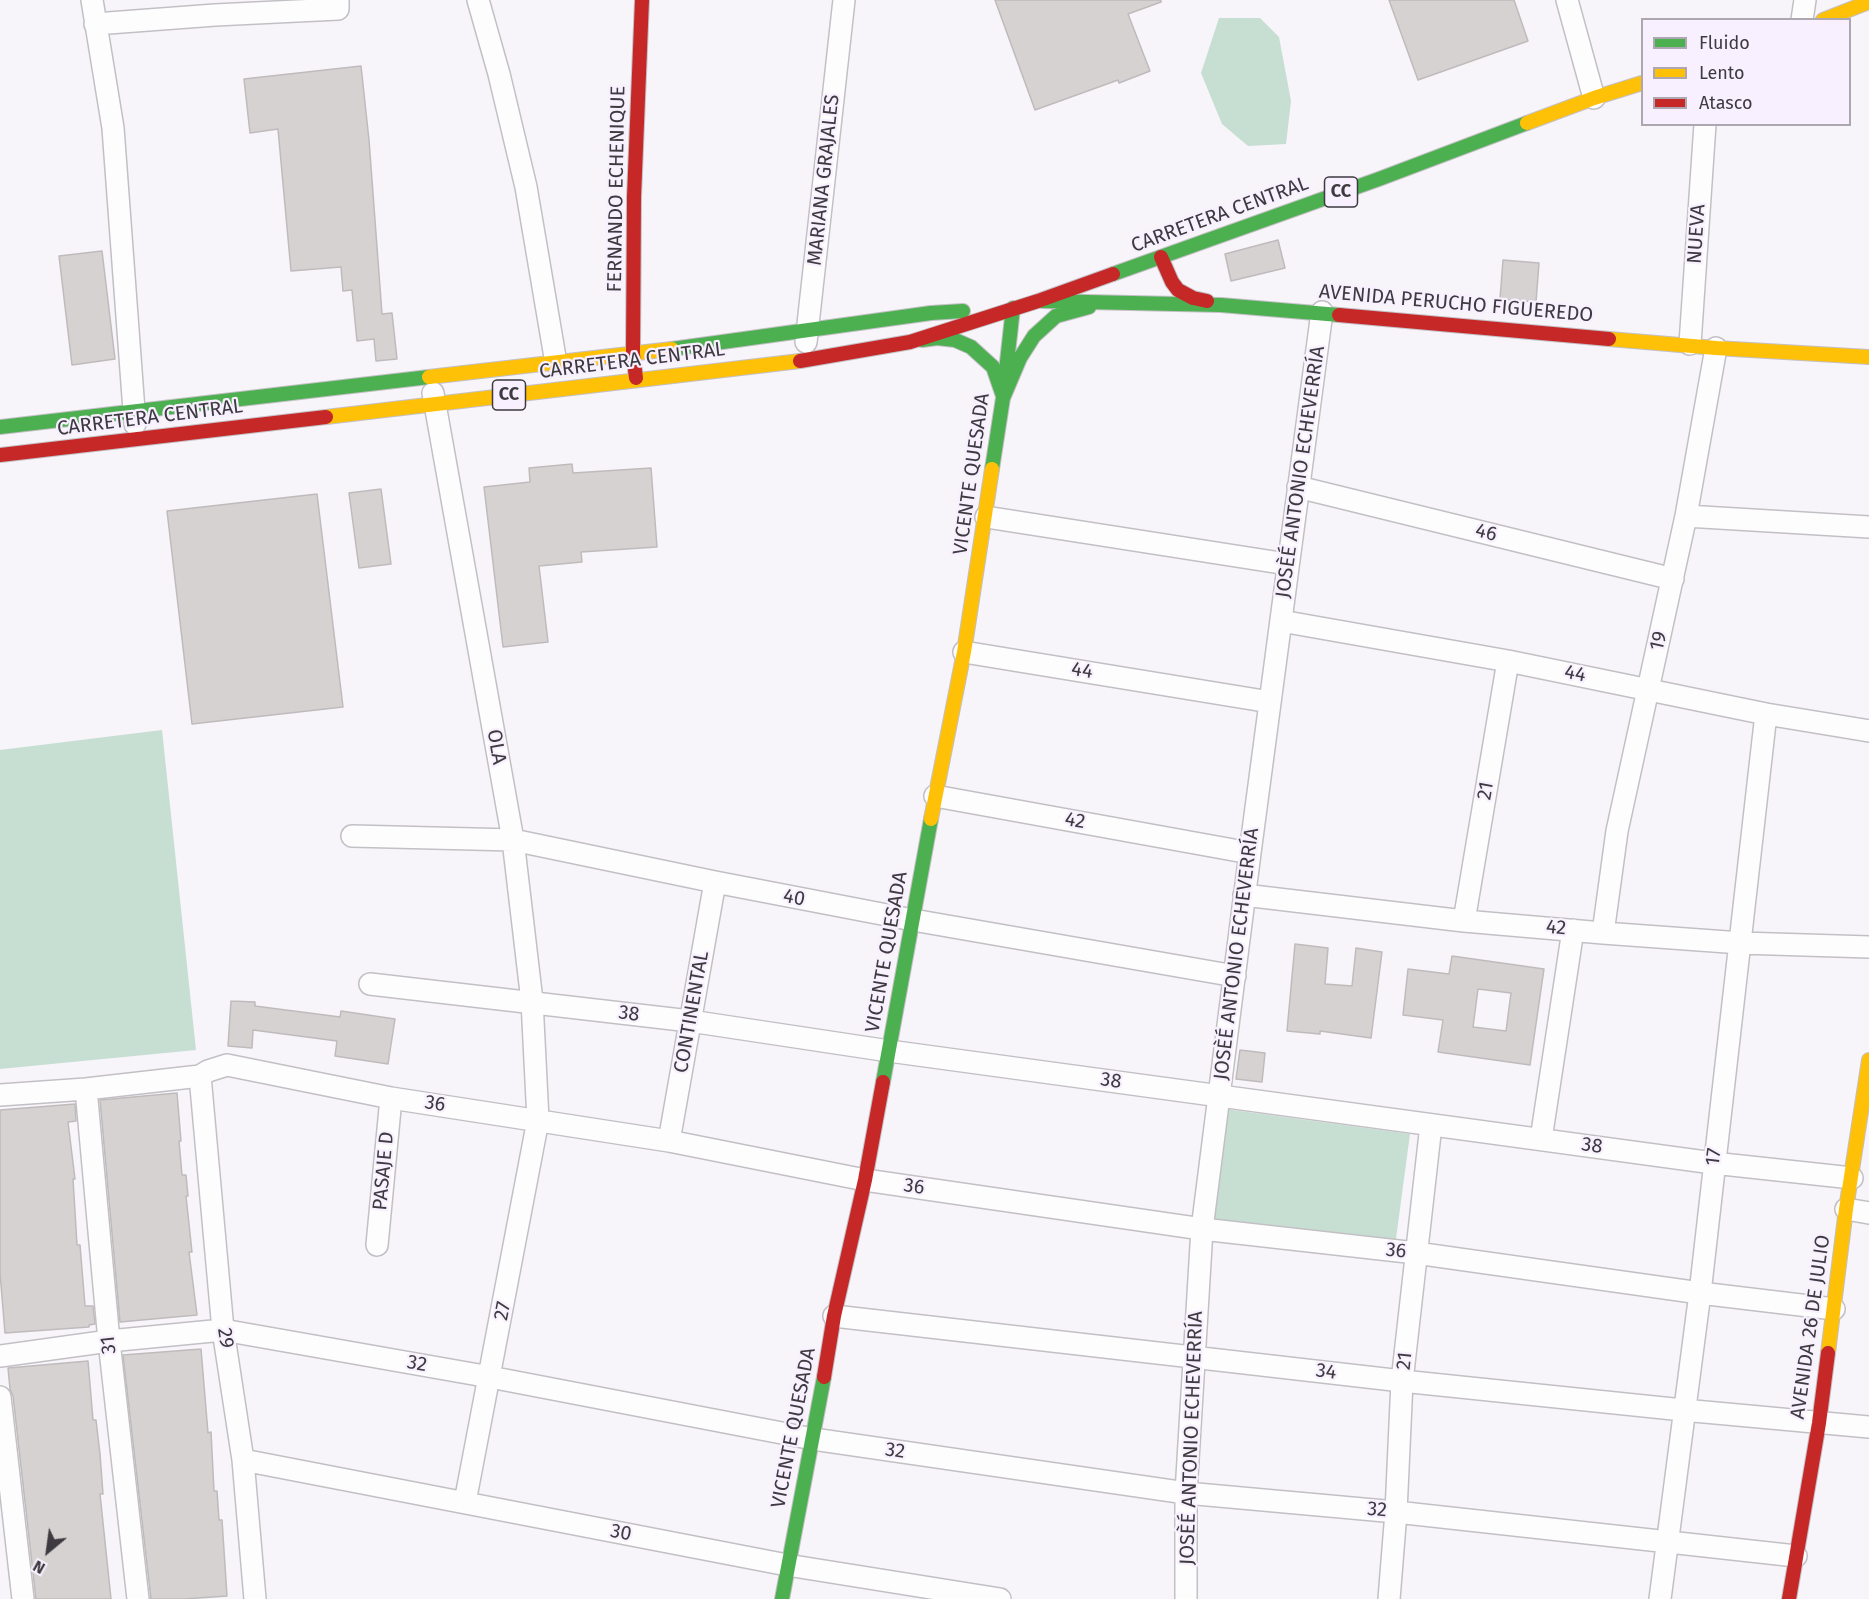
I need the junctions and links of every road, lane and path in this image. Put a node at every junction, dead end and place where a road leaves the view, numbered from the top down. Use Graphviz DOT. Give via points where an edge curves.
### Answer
graph roads {
  1 [pos="92,0"];
  2 [pos="338,0"];
  3 [pos="478,0"];
  4 [pos="642,0"];
  5 [pos="844,0"];
  6 [pos="1567,0"];
  7 [pos="1805,0"];
  8 [pos="1869,2"];
  9 [pos="214,7"];
  10 [pos="1802,18"];
  11 [pos="1828,18"];
  12 [pos="95,24"];
  13 [pos="1641,83"];
  14 [pos="1594,98"];
  15 [pos="1705,126"];
  16 [pos="1161,257"];
  17 [pos="1142,263"];
  18 [pos="1038,300"];
  19 [pos="1118,302"];
  20 [pos="1161,303"];
  21 [pos="1221,305"];
  22 [pos="1013,308"];
  23 [pos="1322,312"];
  24 [pos="807,332"];
  25 [pos="910,342"];
  26 [pos="1690,344"];
  27 [pos="1716,348"];
  28 [pos="633,354"];
  29 [pos="1869,357"];
  30 [pos="804,361"];
  31 [pos="556,363"];
  32 [pos="430,378"];
  33 [pos="636,380"];
  34 [pos="1004,398"];
  35 [pos="435,404"];
  36 [pos="134,412"];
  37 [pos="0,427"];
  38 [pos="136,440"];
  39 [pos="0,455"];
  40 [pos="1298,487"];
  41 [pos="1686,516"];
  42 [pos="986,517"];
  43 [pos="1869,526"];
  44 [pos="1287,564"];
  45 [pos="1673,579"];
  46 [pos="1281,621"];
  47 [pos="964,652"];
  48 [pos="1508,661"];
  49 [pos="1648,688"];
  50 [pos="1270,702"];
  51 [pos="1766,714"];
  52 [pos="1869,731"];
  53 [pos="935,796"];
  54 [pos="352,836"];
  55 [pos="513,840"];
  56 [pos="1250,853"];
  57 [pos="715,882"];
  58 [pos="1245,895"];
  59 [pos="913,921"];
  60 [pos="1464,921"];
  61 [pos="1573,930"];
  62 [pos="1603,933"];
  63 [pos="1741,943"];
  64 [pos="1869,947"];
  65 [pos="1235,976"];
  66 [pos="370,984"];
  67 [pos="532,1001"];
  68 [pos="690,1021"];
  69 [pos="889,1051"];
  70 [pos="1869,1060"];
  71 [pos="200,1077"];
  72 [pos="86,1089"];
  73 [pos="0,1095"];
  74 [pos="1218,1096"];
  75 [pos="391,1098"];
  76 [pos="538,1120"];
  77 [pos="1431,1125"];
  78 [pos="1541,1138"];
  79 [pos="669,1141"];
  80 [pos="1713,1163"];
  81 [pos="1852,1178"];
  82 [pos="865,1180"];
  83 [pos="1846,1209"];
  84 [pos="1869,1214"];
  85 [pos="1202,1229"];
  86 [pos="378,1245"];
  87 [pos="1416,1253"];
  88 [pos="1700,1293"];
  89 [pos="1834,1309"];
  90 [pos="834,1316"];
  91 [pos="223,1330"];
  92 [pos="109,1341"];
  93 [pos="0,1356"];
  94 [pos="1194,1357"];
  95 [pos="490,1377"];
  96 [pos="1402,1381"];
  97 [pos="0,1397"];
  98 [pos="1683,1410"];
  99 [pos="1819,1423"];
  100 [pos="1869,1427"];
  101 [pos="813,1439"];
  102 [pos="243,1461"];
  103 [pos="1186,1493"];
  104 [pos="465,1502"];
  105 [pos="1396,1512"];
  106 [pos="1666,1541"];
  107 [pos="1796,1556"];
  108 [pos="788,1565"];
  109 [pos="23,1599"];
  110 [pos="138,1599"];
  111 [pos="255,1599"];
  112 [pos="782,1599"];
  113 [pos="1000,1599"];
  114 [pos="1186,1599"];
  115 [pos="1389,1599"];
  116 [pos="1660,1599"];
  117 [pos="1789,1599"];
  1 -- 12 [label="street"];
  2 -- 9 [label="street" via="338,9"];
  3 -- 31 [label="street" via="526,187"];
  4 -- 28 [label="main road, FERNANDO ECHENIQUE"];
  5 -- 24 [label="street, MARIANA GRAJALES"];
  6 -- 14 [label="street"];
  7 -- 10 [label="street"];
  8 -- 11 [label="main road"];
  9 -- 12 [label="street"];
  12 -- 36 [label="street" via="113,128"];
  13 -- 14 [label="main road, CARRETERA CENTRAL / CC"];
  14 -- 16 [label="main road, CARRETERA CENTRAL / CC"];
  15 -- 26 [label="street, NUEVA"];
  16 -- 17 [label="main road, CARRETERA CENTRAL / CC"];
  16 -- 21 [label="main road" via="1178,290"];
  17 -- 18 [label="main road, CARRETERA CENTRAL / CC"];
  17 -- 20 [label="main road" via="1140,284"];
  18 -- 19 [label="main road, AVENIDA PERUCHO FIGUEREDO"];
  18 -- 22 [label="main road, CARRETERA CENTRAL / CC"];
  19 -- 20 [label="main road, AVENIDA PERUCHO FIGUEREDO"];
  19 -- 34 [label="main road" via="1056,316 1029,343"];
  20 -- 21 [label="main road, AVENIDA PERUCHO FIGUEREDO"];
  21 -- 23 [label="main road, AVENIDA PERUCHO FIGUEREDO"];
  22 -- 24 [label="main road, CARRETERA CENTRAL / CC" via="931,313"];
  22 -- 25 [label="main road, CARRETERA CENTRAL / CC"];
  22 -- 34 [label="main road, VICENTE QUESADA"];
  23 -- 26 [label="main road, AVENIDA PERUCHO FIGUEREDO"];
  23 -- 40 [label="street, JOSÈÉ ANTONIO ECHEVERRÍA"];
  24 -- 28 [label="main road, CARRETERA CENTRAL / CC"];
  24 -- 30 [label="street, MARIANA GRAJALES"];
  25 -- 30 [label="main road, CARRETERA CENTRAL / CC"];
  25 -- 34 [label="main road" via="937,338 970,347 993,368"];
  26 -- 27 [label="main road, AVENIDA PERUCHO FIGUEREDO"];
  27 -- 29 [label="main road, AVENIDA PERUCHO FIGUEREDO"];
  27 -- 41 [label="street, 19"];
  28 -- 31 [label="main road, CARRETERA CENTRAL / CC"];
  28 -- 33 [label="main road, FERNANDO ECHENIQUE"];
  30 -- 33 [label="main road, CARRETERA CENTRAL / CC"];
  31 -- 32 [label="main road, CARRETERA CENTRAL / CC"];
  32 -- 35 [label="street, OLA"];
  32 -- 36 [label="main road, CARRETERA CENTRAL / CC"];
  33 -- 35 [label="main road, CARRETERA CENTRAL / CC"];
  34 -- 42 [label="main road, VICENTE QUESADA"];
  35 -- 38 [label="main road, CARRETERA CENTRAL / CC"];
  35 -- 55 [label="street, OLA"];
  36 -- 37 [label="main road, CARRETERA CENTRAL / CC"];
  36 -- 38 [label="street"];
  38 -- 39 [label="main road, CARRETERA CENTRAL / CC"];
  40 -- 44 [label="street, JOSÈÉ ANTONIO ECHEVERRÍA"];
  40 -- 45 [label="street, 46"];
  41 -- 43 [label="street"];
  41 -- 45 [label="street, 19"];
  42 -- 44 [label="street"];
  42 -- 47 [label="main road, VICENTE QUESADA"];
  44 -- 46 [label="street, JOSÈÉ ANTONIO ECHEVERRÍA"];
  45 -- 49 [label="street, 19"];
  46 -- 48 [label="street, 44"];
  46 -- 50 [label="street, JOSÈÉ ANTONIO ECHEVERRÍA"];
  47 -- 50 [label="street, 44"];
  47 -- 53 [label="main road, VICENTE QUESADA"];
  48 -- 49 [label="street, 44"];
  48 -- 60 [label="street, 21"];
  49 -- 51 [label="street, 44"];
  49 -- 62 [label="street, 19" via="1617,831"];
  50 -- 56 [label="street, JOSÈÉ ANTONIO ECHEVERRÍA"];
  51 -- 52 [label="street, 44"];
  51 -- 63 [label="street, 17"];
  53 -- 56 [label="street, 42"];
  53 -- 59 [label="main road, VICENTE QUESADA"];
  54 -- 55 [label="street, 40"];
  55 -- 57 [label="street, 40"];
  55 -- 67 [label="street, OLA"];
  56 -- 58 [label="street, JOSÈÉ ANTONIO ECHEVERRÍA"];
  57 -- 59 [label="street, 40"];
  57 -- 68 [label="street, CONTINENTAL"];
  58 -- 60 [label="street, 42"];
  58 -- 65 [label="street, JOSÈÉ ANTONIO ECHEVERRÍA"];
  59 -- 65 [label="street, 40"];
  59 -- 69 [label="main road, VICENTE QUESADA"];
  60 -- 61 [label="street, 42"];
  61 -- 62 [label="street, 42"];
  61 -- 78 [label="street"];
  62 -- 63 [label="street, 42"];
  63 -- 64 [label="street, 42"];
  63 -- 80 [label="street, 17"];
  65 -- 74 [label="street, JOSÈÉ ANTONIO ECHEVERRÍA"];
  66 -- 67 [label="street, 38"];
  67 -- 68 [label="street, 38"];
  67 -- 76 [label="street, OLA"];
  68 -- 69 [label="street, 38"];
  68 -- 79 [label="street, CONTINENTAL"];
  69 -- 74 [label="street, 38"];
  69 -- 82 [label="main road, VICENTE QUESADA"];
  70 -- 81 [label="main road, AVENIDA 26 DE JULIO"];
  71 -- 72 [label="street, 36"];
  71 -- 75 [label="street, 36" via="227,1065"];
  71 -- 91 [label="street, 29"];
  72 -- 73 [label="street, 36"];
  72 -- 92 [label="street, 31"];
  74 -- 77 [label="street, 38"];
  74 -- 85 [label="street, JOSÈÉ ANTONIO ECHEVERRÍA"];
  75 -- 76 [label="street, 36"];
  75 -- 86 [label="street, PASAJE D"];
  76 -- 79 [label="street, 36"];
  76 -- 95 [label="street, 27"];
  77 -- 78 [label="street, 38"];
  77 -- 87 [label="street, 21"];
  78 -- 80 [label="street, 38"];
  79 -- 82 [label="street, 36"];
  80 -- 81 [label="street, 38"];
  80 -- 88 [label="street, 17"];
  81 -- 83 [label="main road, AVENIDA 26 DE JULIO"];
  82 -- 85 [label="street, 36"];
  82 -- 90 [label="main road, VICENTE QUESADA"];
  83 -- 84 [label="street"];
  83 -- 89 [label="main road, AVENIDA 26 DE JULIO"];
  85 -- 87 [label="street, 36"];
  85 -- 94 [label="street, JOSÈÉ ANTONIO ECHEVERRÍA"];
  87 -- 88 [label="street, 36"];
  87 -- 96 [label="street, 21"];
  88 -- 89 [label="street, 36"];
  88 -- 98 [label="street, 17"];
  89 -- 99 [label="main road, AVENIDA 26 DE JULIO"];
  90 -- 94 [label="street, 34"];
  90 -- 101 [label="main road, VICENTE QUESADA"];
  91 -- 92 [label="street, 32"];
  91 -- 95 [label="street, 32"];
  91 -- 102 [label="street, 29"];
  92 -- 93 [label="street, 32"];
  92 -- 110 [label="street, 31"];
  94 -- 96 [label="street, 34"];
  94 -- 103 [label="street, JOSÈÉ ANTONIO ECHEVERRÍA"];
  95 -- 101 [label="street, 32"];
  95 -- 104 [label="street, 27"];
  96 -- 98 [label="street, 34"];
  96 -- 105 [label="street, 21"];
  97 -- 109 [label="street"];
  98 -- 99 [label="street, 34"];
  98 -- 106 [label="street, 17"];
  99 -- 100 [label="street"];
  99 -- 107 [label="main road, AVENIDA 26 DE JULIO"];
  101 -- 103 [label="street, 32"];
  101 -- 108 [label="main road, VICENTE QUESADA"];
  102 -- 104 [label="street, 30"];
  102 -- 111 [label="street, 29"];
  103 -- 105 [label="street, 32"];
  103 -- 114 [label="street, JOSÈÉ ANTONIO ECHEVERRÍA"];
  104 -- 108 [label="street, 30"];
  105 -- 106 [label="street, 32"];
  105 -- 115 [label="street, 21"];
  106 -- 107 [label="street, 32"];
  106 -- 116 [label="street, 17"];
  107 -- 117 [label="main road, AVENIDA 26 DE JULIO"];
  108 -- 112 [label="main road, VICENTE QUESADA"];
  108 -- 113 [label="street, 30"];
}
